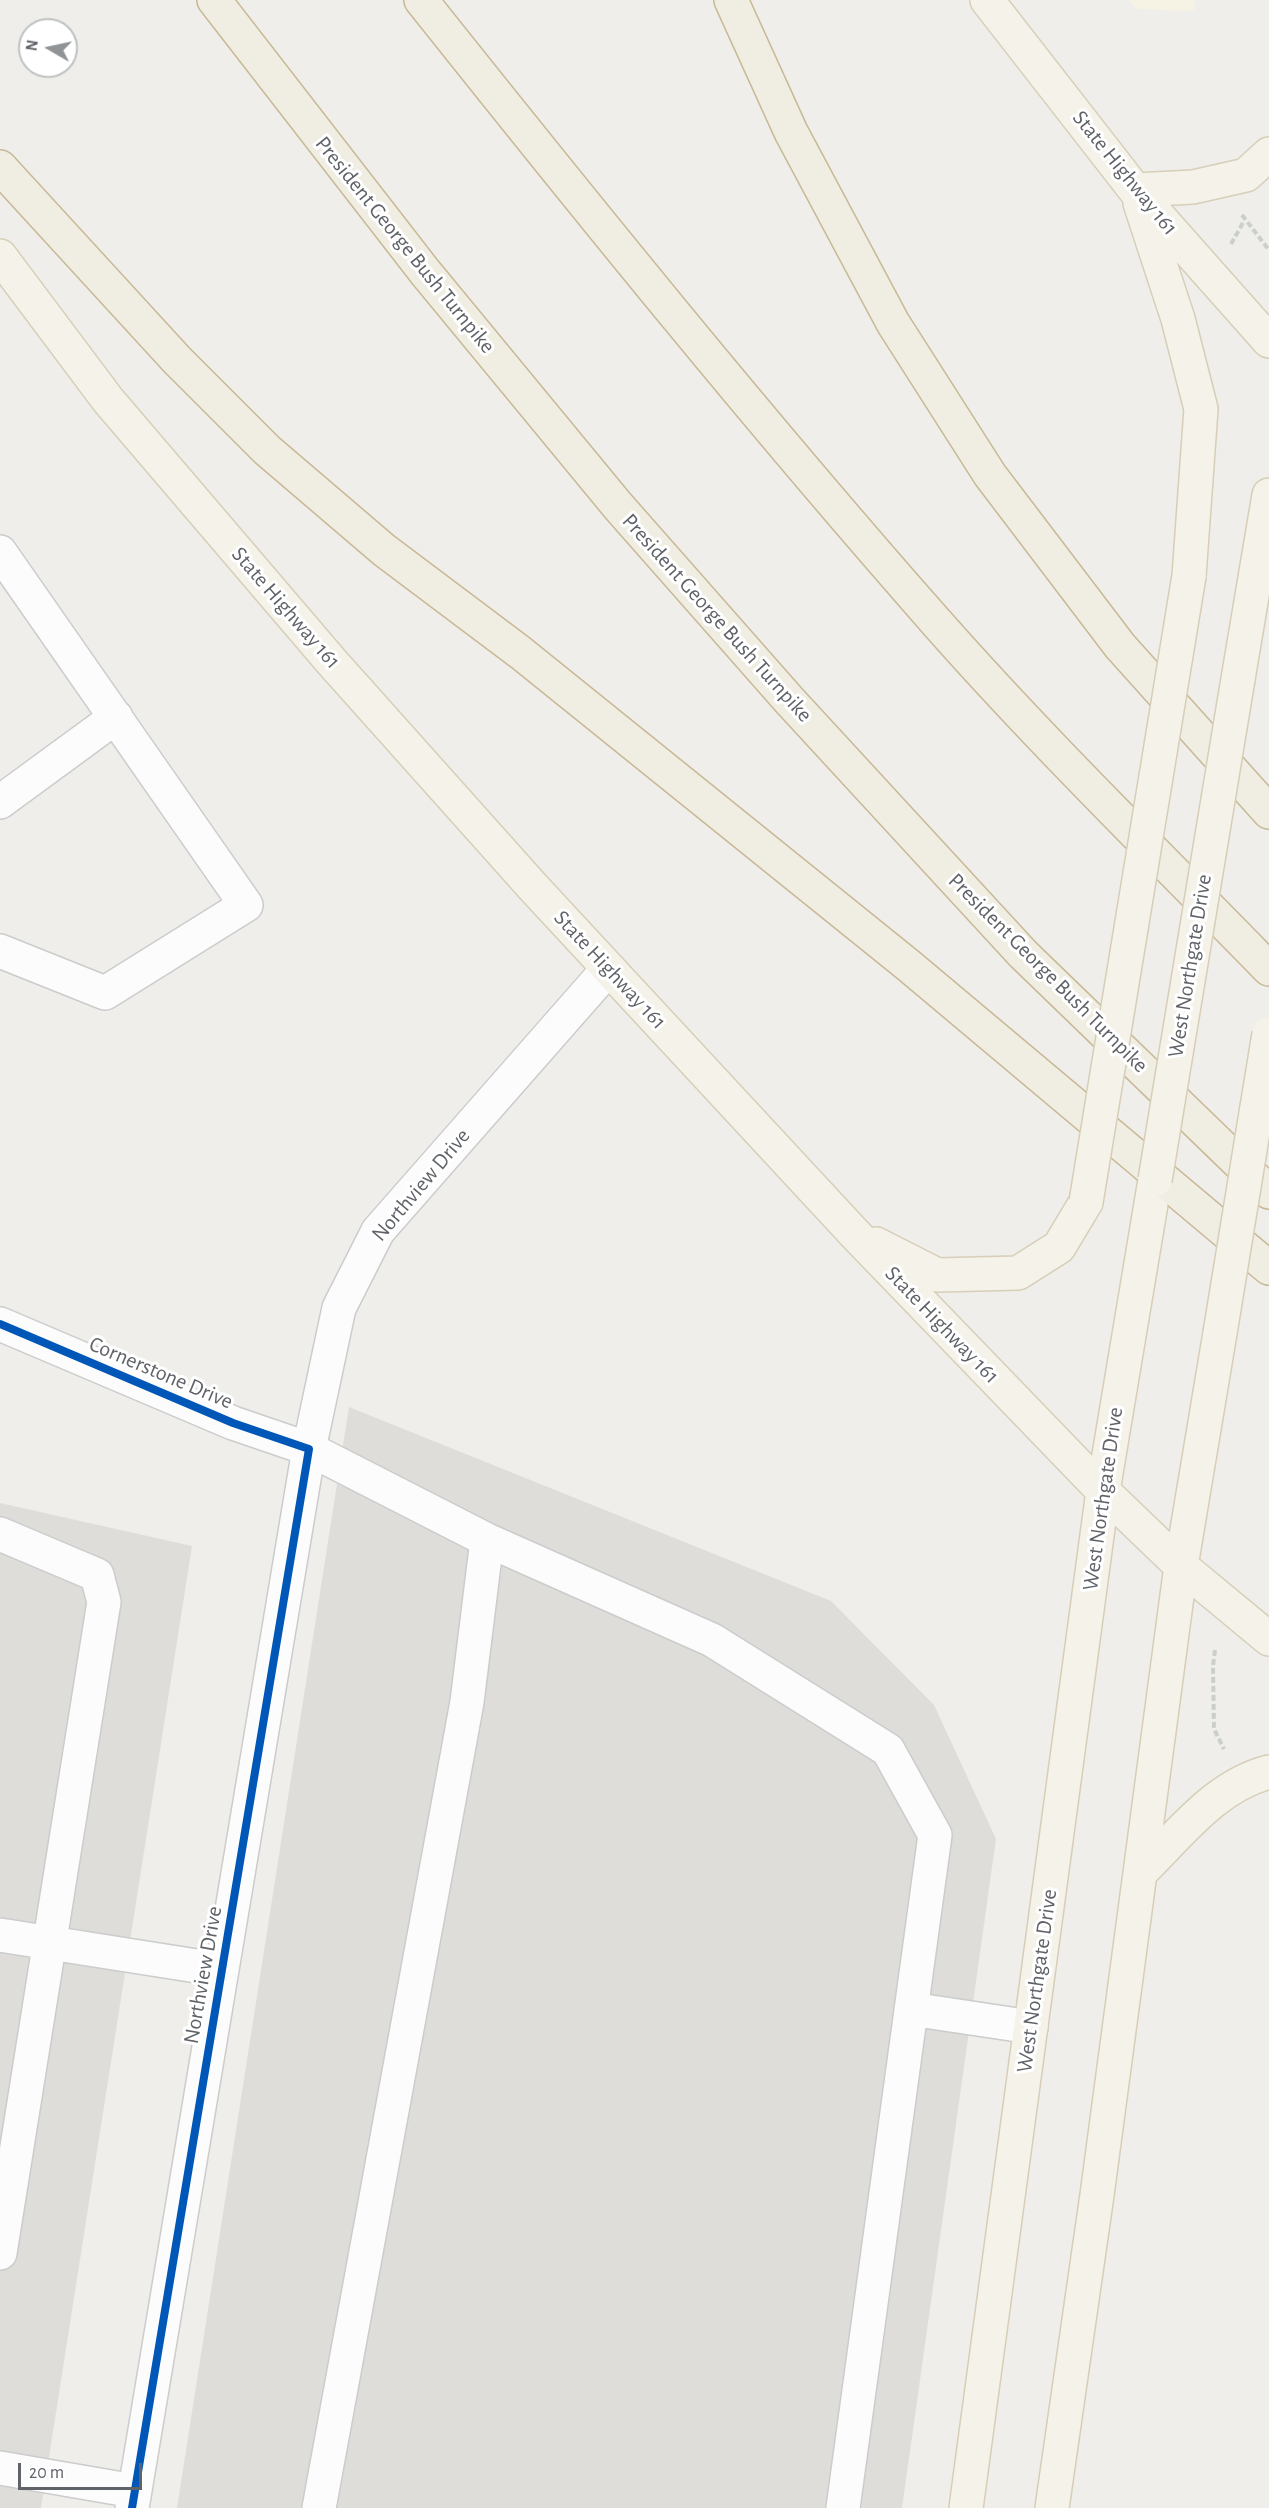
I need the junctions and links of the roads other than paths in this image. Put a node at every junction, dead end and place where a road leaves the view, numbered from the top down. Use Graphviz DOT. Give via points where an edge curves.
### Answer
graph roads {
  1 [pos="214,0"];
  2 [pos="421,0"];
  3 [pos="731,0"];
  4 [pos="987,0"];
  5 [pos="1269,154"];
  6 [pos="0,167"];
  7 [pos="1135,190"];
  8 [pos="0,256"];
  9 [pos="1269,341"];
  10 [pos="1269,495"];
  11 [pos="0,552"];
  12 [pos="116,717"];
  13 [pos="0,802"];
  14 [pos="1269,812"];
  15 [pos="0,951"];
  16 [pos="608,969"];
  17 [pos="1269,969"];
  18 [pos="1269,1034"];
  19 [pos="1269,1192"];
  20 [pos="855,1234"];
  21 [pos="1269,1268"];
  22 [pos="0,1324"];
  23 [pos="309,1449"];
  24 [pos="1102,1491"];
  25 [pos="0,1534"];
  26 [pos="487,1540"];
  27 [pos="1182,1566"];
  28 [pos="1269,1639"];
  29 [pos="1269,1772"];
  30 [pos="1142,1872"];
  31 [pos="0,1935"];
  32 [pos="50,1942"];
  33 [pos="222,1970"];
  34 [pos="911,2009"];
  35 [pos="1031,2027"];
  36 [pos="0,2253"];
  37 [pos="0,2469"];
  38 [pos="133,2500"];
  39 [pos="319,2508"];
  40 [pos="843,2508"];
  41 [pos="966,2508"];
  42 [pos="1052,2508"];
  1 -- 19 [label="highway, President George Bush Turnpike" via="455,308 618,506 789,700 1023,954"];
  2 -- 17 [label="highway" via="592,214 939,625"];
  3 -- 14 [label="highway" via="791,132 892,323 990,475 1120,646"];
  4 -- 7 [label="main road, State Highway 161"];
  5 -- 7 [label="main road" via="1246,175 1193,187"];
  6 -- 21 [label="highway" via="177,360 267,450 384,550 521,653 908,965"];
  7 -- 9 [label="main road, State Highway 161"];
  7 -- 20 [label="main road, bridge" via="1178,320 1201,409 1190,576 1086,1203 1059,1247 1018,1273 938,1275"];
  8 -- 16 [label="main road, State Highway 161" via="108,400 315,643"];
  10 -- 24 [label="main road, West Northgate Drive, bridge"];
  11 -- 12 [label="street"];
  12 -- 13 [label="street"];
  12 -- 15 [label="street" via="246,905 105,993"];
  16 -- 20 [label="main road, State Highway 161"];
  16 -- 23 [label="street, Northview Drive" via="378,1231 339,1308"];
  18 -- 27 [label="main road, bridge"];
  20 -- 24 [label="main road, State Highway 161"];
  22 -- 23 [label="street, Cornerstone Drive" via="233,1423"];
  23 -- 26 [label="street, Cornerstone Drive"];
  23 -- 33 [label="street, Northview Drive"];
  24 -- 27 [label="main road, State Highway 161"];
  24 -- 35 [label="main road, West Northgate Drive"];
  25 -- 32 [label="street" via="97,1575 104,1602"];
  26 -- 34 [label="street, Cornerstone Drive" via="712,1640 888,1750 936,1835"];
  26 -- 39 [label="street" via="467,1702"];
  27 -- 28 [label="main road, State Highway 161"];
  27 -- 30 [label="main road"];
  29 -- 30 [label="main road" via="1240,1782 1213,1800"];
  30 -- 42 [label="main road"];
  31 -- 32 [label="street"];
  32 -- 33 [label="street"];
  32 -- 36 [label="street"];
  33 -- 38 [label="street, Northview Drive"];
  34 -- 35 [label="street"];
  34 -- 40 [label="street, Cornerstone Drive"];
  35 -- 41 [label="main road, West Northgate Drive"];
  37 -- 38 [label="street"];
}
